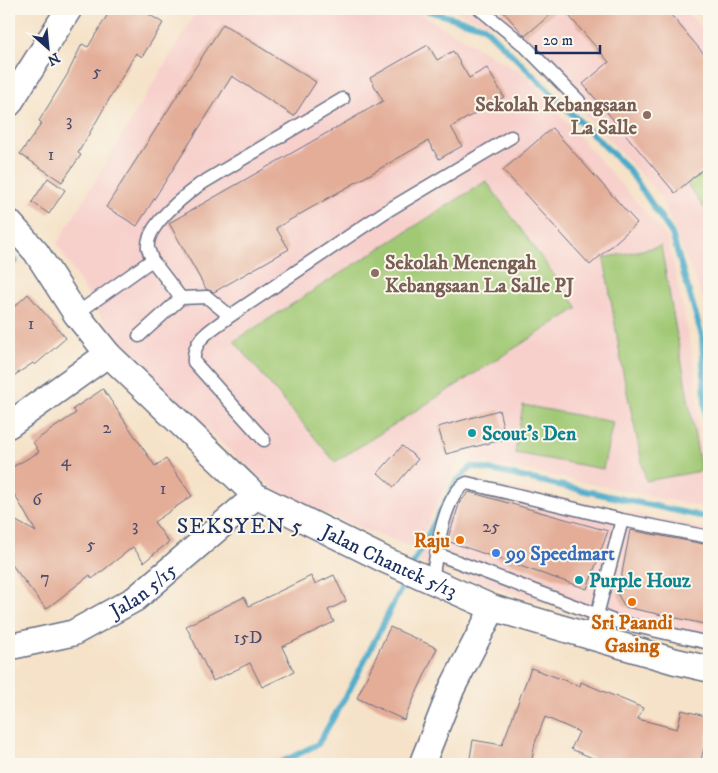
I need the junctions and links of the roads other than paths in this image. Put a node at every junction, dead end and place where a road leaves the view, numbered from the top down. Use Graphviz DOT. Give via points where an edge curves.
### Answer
graph roads {
  1 [pos="69,9"];
  2 [pos="480,9"];
  3 [pos="343,99"];
  4 [pos="579,101"];
  5 [pos="9,104"];
  6 [pos="511,137"];
  7 [pos="9,222"];
  8 [pos="152,260"];
  9 [pos="181,298"];
  10 [pos="76,314"];
  11 [pos="230,316"];
  12 [pos="139,336"];
  13 [pos="108,354"];
  14 [pos="9,425"];
  15 [pos="264,440"];
  16 [pos="256,496"];
  17 [pos="622,520"];
  18 [pos="709,537"];
  19 [pos="437,554"];
  20 [pos="432,581"];
  21 [pos="493,608"];
  22 [pos="592,625"];
  23 [pos="709,643"];
  24 [pos="9,647"];
  25 [pos="709,669"];
  26 [pos="422,764"];
  1 -- 5 [label="street"];
  2 -- 4 [label="lane" via="525,46"];
  3 -- 8 [label="lane" via="182,198 149,238"];
  6 -- 11 [label="lane" via="385,212"];
  7 -- 10 [label="street, Jalan Chantek 5/13" via="36,252"];
  8 -- 9 [label="lane"];
  8 -- 10 [label="lane"];
  9 -- 11 [label="lane" via="207,297"];
  9 -- 12 [label="lane"];
  10 -- 13 [label="street, Jalan Chantek 5/13"];
  11 -- 15 [label="lane" via="196,344 194,362"];
  13 -- 14 [label="street"];
  13 -- 16 [label="street, Jalan Chantek 5/13"];
  16 -- 20 [label="street, Jalan Chantek 5/13"];
  16 -- 24 [label="street, Jalan 5/15" via="135,599 73,633"];
  17 -- 18 [label="lane"];
  17 -- 19 [label="lane" via="467,484 452,497"];
  17 -- 22 [label="lane"];
  19 -- 20 [label="lane"];
  19 -- 22 [label="lane"];
  20 -- 21 [label="street, Jalan Chantek 5/13"];
  21 -- 22 [label="street, Jalan Chantek 5/13"];
  21 -- 26 [label="street" via="452,688"];
  22 -- 23 [label="lane" via="614,622"];
  22 -- 25 [label="street, Jalan Chantek 5/13"];
}
